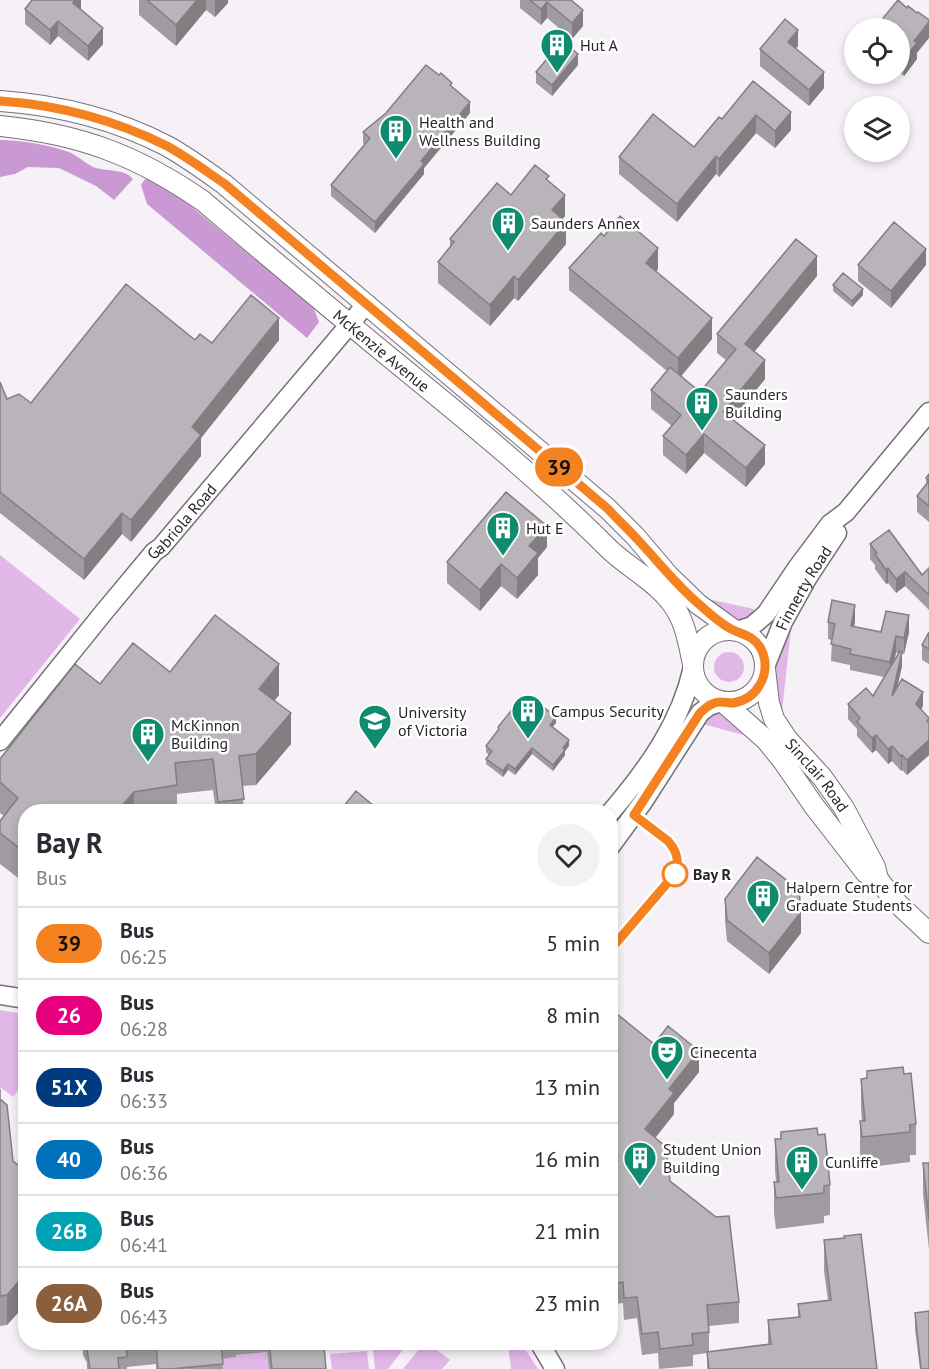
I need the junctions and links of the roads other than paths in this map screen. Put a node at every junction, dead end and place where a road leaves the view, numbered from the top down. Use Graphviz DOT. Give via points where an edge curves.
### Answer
graph roads {
  1 [pos="0,101"];
  2 [pos="0,126"];
  3 [pos="366,304"];
  4 [pos="350,324"];
  5 [pos="929,412"];
  6 [pos="846,512"];
  7 [pos="736,631"];
  8 [pos="693,665"];
  9 [pos="765,668"];
  10 [pos="722,702"];
  11 [pos="0,741"];
  12 [pos="617,804"];
  13 [pos="618,836"];
  14 [pos="878,879"];
  15 [pos="929,933"];
  16 [pos="0,995"];
  17 [pos="18,998"];
  18 [pos="543,1350"];
  19 [pos="555,1369"];
  1 -- 3 [label="main road, McKenzie Avenue" via="92,116 169,147 225,184"];
  2 -- 4 [label="main road, McKenzie Avenue" via="81,140 160,173 202,201"];
  3 -- 4 [label="street, Gabriola Road"];
  3 -- 7 [label="main road, McKenzie Avenue" via="608,509 698,604"];
  4 -- 8 [label="main road, McKenzie Avenue" via="566,507 614,554 663,592 681,617"];
  4 -- 11 [label="street, Gabriola Road" via="154,552"];
  5 -- 6 [label="street, Finnerty Road"];
  6 -- 7 [label="street, Finnerty Road" via="818,539 766,614 752,626"];
  6 -- 9 [label="street, Finnerty Road" via="839,531 783,622"];
  7 -- 8 [label="main road" via="706,638 696,650"];
  7 -- 9 [label="main road" via="757,644"];
  8 -- 10 [label="main road" via="700,689"];
  8 -- 12 [label="street" via="682,704 665,739"];
  9 -- 10 [label="main road" via="761,684 752,695 738,702"];
  9 -- 14 [label="main road, Sinclair Road" via="774,719 844,808"];
  10 -- 13 [label="street" via="700,713"];
  10 -- 14 [label="main road, Sinclair Road" via="766,740 866,873"];
  14 -- 15 [label="main road, Sinclair Road"];
  16 -- 17 [label="street"];
  18 -- 19 [label="street"];
}
